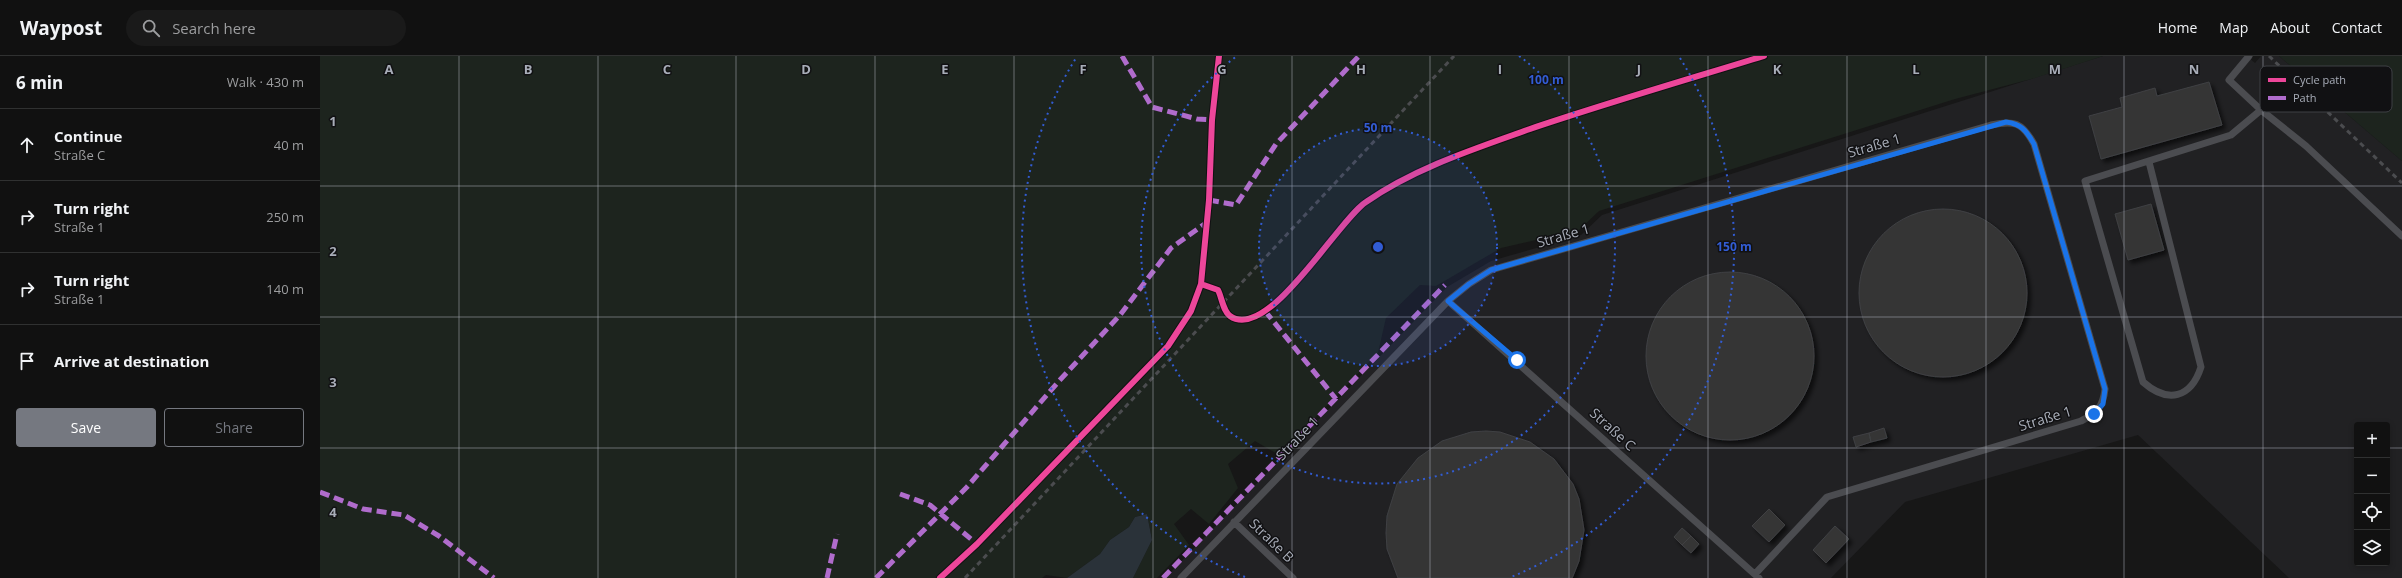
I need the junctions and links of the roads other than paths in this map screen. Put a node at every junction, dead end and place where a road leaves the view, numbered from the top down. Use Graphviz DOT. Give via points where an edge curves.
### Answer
graph roads {
  1 [pos="2249,56"];
  2 [pos="2260,109"];
  3 [pos="2260,111"];
  4 [pos="2264,112"];
  5 [pos="2149,162"];
  6 [pos="2402,236"];
  7 [pos="1448,301"];
  8 [pos="1234,522"];
  9 [pos="1757,576"];
  10 [pos="1181,578"];
  11 [pos="1293,578"];
  1 -- 2 [label="lane" via="2229,80"];
  3 -- 5 [label="lane" via="2231,135"];
  4 -- 6 [label="lane" via="2306,146"];
  5 -- 5 [label="lane" via="2085,181 2143,382 2157,392 2176,395 2184,393 2192,386 2202,367"];
  7 -- 8 [label="lane, Straße 1"];
  7 -- 9 [label="lane, Straße C"];
  7 -- 9 [label="lane, Straße 1" via="1491,270 1990,125 2006,122 2026,130 2034,144 2105,389 2103,404 2094,414 2081,421 1827,497"];
  8 -- 10 [label="lane, Straße 1"];
  8 -- 11 [label="lane, Straße B"];
}
